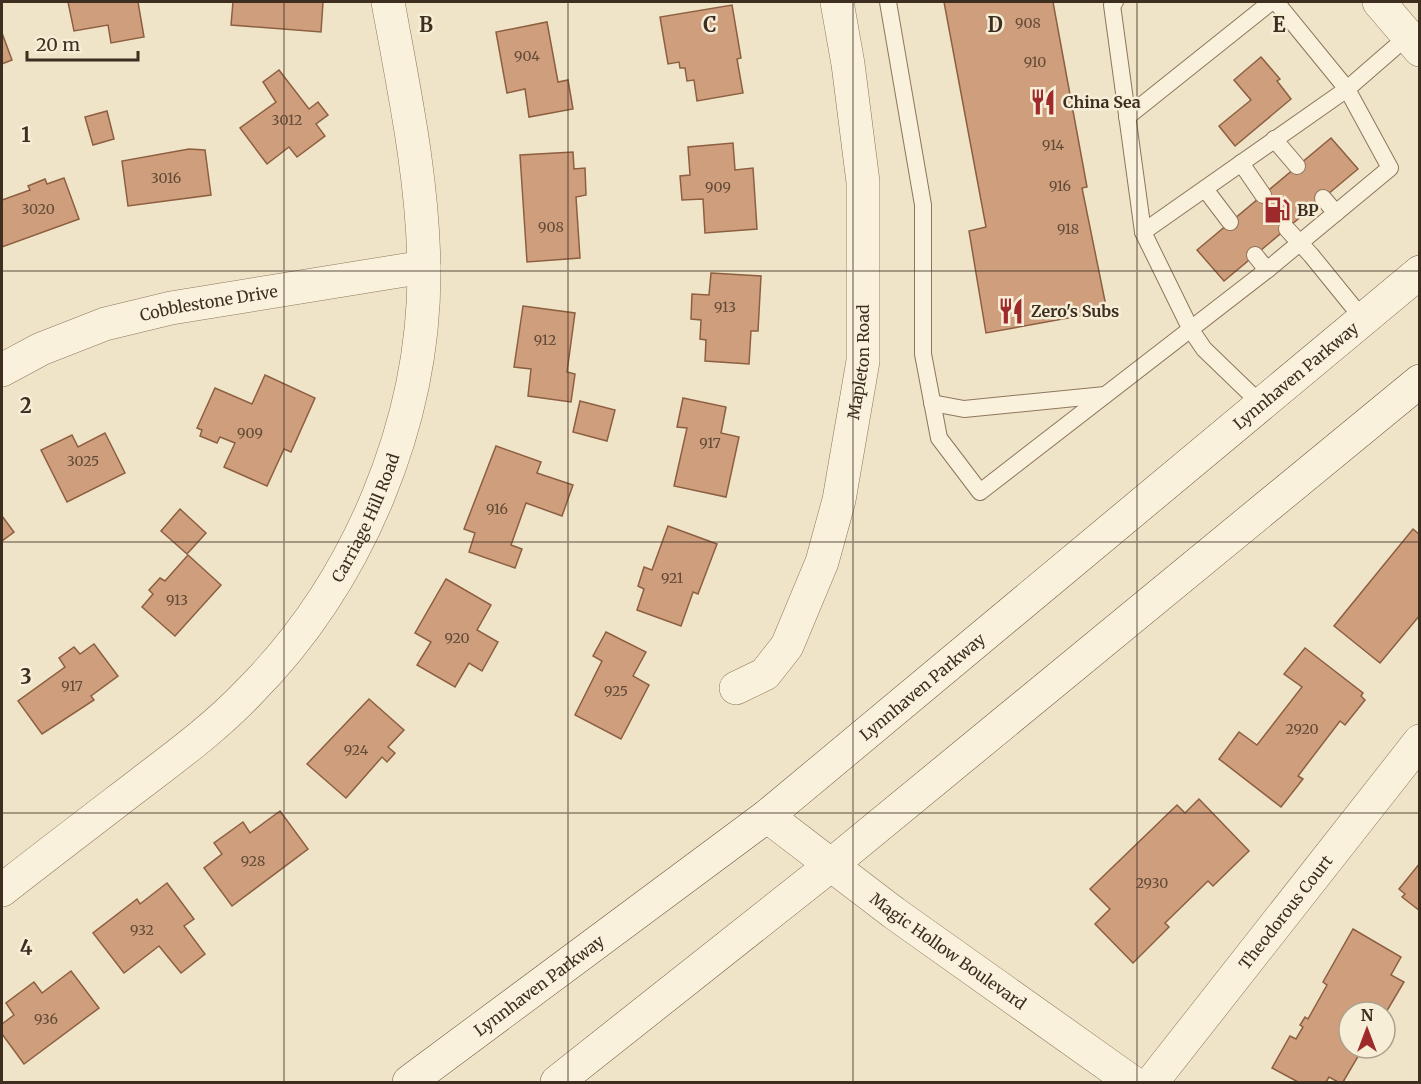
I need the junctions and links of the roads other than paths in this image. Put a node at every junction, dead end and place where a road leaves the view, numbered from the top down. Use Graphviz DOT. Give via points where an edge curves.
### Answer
graph roads {
  1 [pos="388,2"];
  2 [pos="837,2"];
  3 [pos="888,2"];
  4 [pos="1115,2"];
  5 [pos="1273,2"];
  6 [pos="1379,2"];
  7 [pos="1414,43"];
  8 [pos="1347,89"];
  9 [pos="1127,117"];
  10 [pos="1274,139"];
  11 [pos="1241,163"];
  12 [pos="1297,166"];
  13 [pos="1205,189"];
  14 [pos="1263,195"];
  15 [pos="1323,198"];
  16 [pos="1336,213"];
  17 [pos="1230,222"];
  18 [pos="1287,229"];
  19 [pos="1143,232"];
  20 [pos="1300,243"];
  21 [pos="1254,255"];
  22 [pos="424,267"];
  23 [pos="1267,270"];
  24 [pos="1419,272"];
  25 [pos="1363,319"];
  26 [pos="1191,330"];
  27 [pos="2,370"];
  28 [pos="1419,381"];
  29 [pos="1106,395"];
  30 [pos="932,403"];
  31 [pos="1261,404"];
  32 [pos="736,688"];
  33 [pos="1419,741"];
  34 [pos="767,816"];
  35 [pos="831,865"];
  36 [pos="2,890"];
  37 [pos="409,1083"];
  38 [pos="557,1083"];
  39 [pos="1132,1083"];
  40 [pos="1152,1083"];
  1 -- 22 [label="street, Carriage Hill Road" via="418,171"];
  2 -- 32 [label="street, Mapleton Road" via="862,182 863,361 839,500 822,562 787,646 765,674"];
  3 -- 30 [label="lane" via="923,205 923,354"];
  4 -- 9 [label="lane" via="1112,5"];
  5 -- 8 [label="lane"];
  5 -- 9 [label="lane"];
  6 -- 7 [label="street"];
  7 -- 8 [label="lane"];
  8 -- 10 [label="lane"];
  8 -- 16 [label="lane" via="1390,168"];
  9 -- 19 [label="lane"];
  10 -- 11 [label="lane"];
  10 -- 12 [label="lane"];
  11 -- 13 [label="lane"];
  11 -- 14 [label="lane"];
  13 -- 17 [label="lane"];
  13 -- 19 [label="lane"];
  15 -- 16 [label="lane"];
  16 -- 20 [label="lane"];
  18 -- 20 [label="lane"];
  19 -- 26 [label="lane"];
  20 -- 23 [label="lane"];
  20 -- 25 [label="lane"];
  21 -- 23 [label="lane"];
  22 -- 27 [label="street, Cobblestone Drive" via="171,308 116,322 41,349"];
  22 -- 36 [label="street, Carriage Hill Road" via="414,370 398,441 372,510 339,574 299,635 209,730"];
  23 -- 26 [label="lane"];
  24 -- 25 [label="street, Lynnhaven Parkway"];
  25 -- 31 [label="street, Lynnhaven Parkway"];
  26 -- 29 [label="lane"];
  26 -- 31 [label="lane" via="1204,349"];
  28 -- 35 [label="street"];
  29 -- 30 [label="lane" via="964,409"];
  29 -- 30 [label="lane" via="980,492 939,438"];
  31 -- 34 [label="street, Lynnhaven Parkway"];
  33 -- 40 [label="street, Theodorous Court"];
  34 -- 35 [label="street, Magic Hollow Boulevard"];
  34 -- 37 [label="street, Lynnhaven Parkway"];
  35 -- 38 [label="street"];
  35 -- 39 [label="street, Magic Hollow Boulevard"];
}
